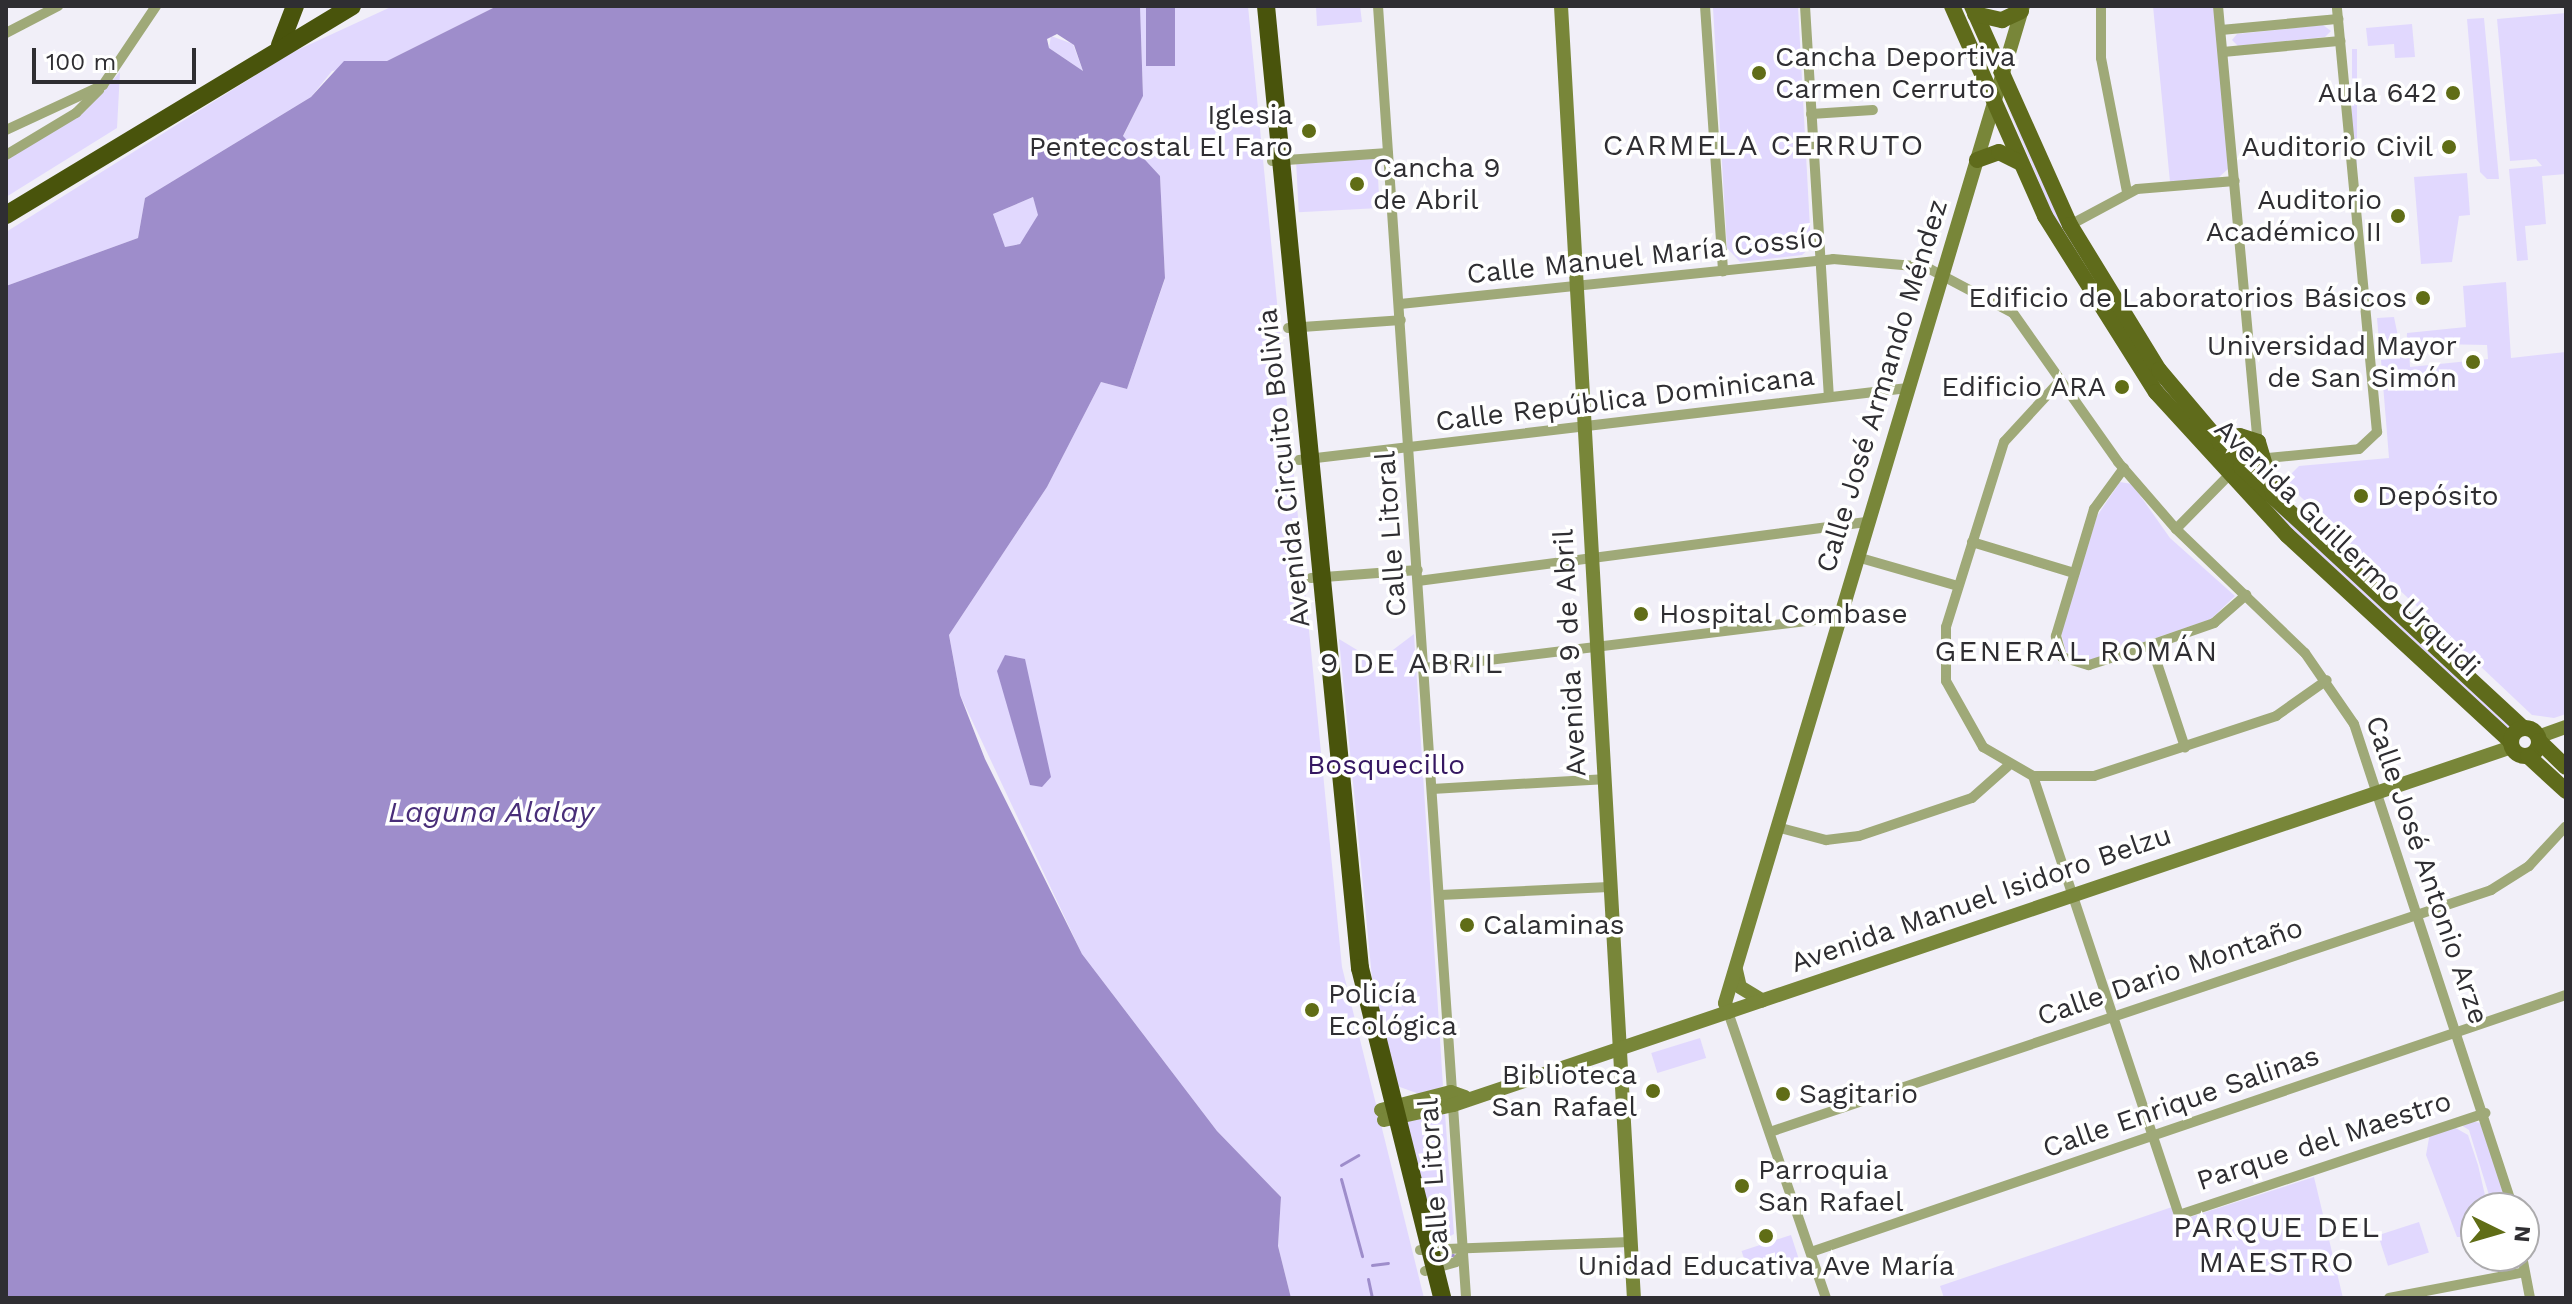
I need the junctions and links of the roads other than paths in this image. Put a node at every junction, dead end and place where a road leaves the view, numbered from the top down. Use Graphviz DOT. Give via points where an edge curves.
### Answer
graph roads {
  1 [pos="58,6"];
  2 [pos="156,6"];
  3 [pos="295,6"];
  4 [pos="352,6"];
  5 [pos="1256,6"];
  6 [pos="1266,6"];
  7 [pos="1378,6"];
  8 [pos="1563,6"];
  9 [pos="1705,6"];
  10 [pos="1805,6"];
  11 [pos="1952,6"];
  12 [pos="2101,6"];
  13 [pos="2218,6"];
  14 [pos="2337,6"];
  15 [pos="2022,8"];
  16 [pos="1974,10"];
  17 [pos="335,11"];
  18 [pos="2338,19"];
  19 [pos="2221,30"];
  20 [pos="6,33"];
  21 [pos="2340,41"];
  22 [pos="280,45"];
  23 [pos="2223,52"];
  24 [pos="2002,76"];
  25 [pos="103,85"];
  26 [pos="1994,104"];
  27 [pos="1873,110"];
  28 [pos="1811,114"];
  29 [pos="6,130"];
  30 [pos="1388,153"];
  31 [pos="6,155"];
  32 [pos="1977,160"];
  33 [pos="1276,161"];
  34 [pos="2019,162"];
  35 [pos="2235,181"];
  36 [pos="2127,192"];
  37 [pos="6,215"];
  38 [pos="2070,225"];
  39 [pos="1818,260"];
  40 [pos="1723,271"];
  41 [pos="1942,273"];
  42 [pos="1578,287"];
  43 [pos="1400,304"];
  44 [pos="1401,320"];
  45 [pos="1293,327"];
  46 [pos="2059,382"];
  47 [pos="1908,388"];
  48 [pos="1829,396"];
  49 [pos="1584,427"];
  50 [pos="2258,442"];
  51 [pos="2220,443"];
  52 [pos="1410,451"];
  53 [pos="2268,458"];
  54 [pos="1305,459"];
  55 [pos="2124,468"];
  56 [pos="2228,476"];
  57 [pos="2275,499"];
  58 [pos="1868,522"];
  59 [pos="2176,529"];
  60 [pos="1972,542"];
  61 [pos="1857,557"];
  62 [pos="1591,558"];
  63 [pos="2074,573"];
  64 [pos="1418,576"];
  65 [pos="1317,578"];
  66 [pos="1958,586"];
  67 [pos="2246,595"];
  68 [pos="1840,617"];
  69 [pos="2151,645"];
  70 [pos="1596,647"];
  71 [pos="1424,668"];
  72 [pos="2327,680"];
  73 [pos="2566,727"];
  74 [pos="2523,728"];
  75 [pos="2538,739"];
  76 [pos="2511,744"];
  77 [pos="2185,747"];
  78 [pos="2528,756"];
  79 [pos="2007,767"];
  80 [pos="2566,767"];
  81 [pos="2033,776"];
  82 [pos="1603,779"];
  83 [pos="1432,789"];
  84 [pos="2379,791"];
  85 [pos="2566,791"];
  86 [pos="2566,826"];
  87 [pos="1777,827"];
  88 [pos="1609,887"];
  89 [pos="1440,895"];
  90 [pos="2072,895"];
  91 [pos="2419,913"];
  92 [pos="1736,966"];
  93 [pos="2566,995"];
  94 [pos="1762,1000"];
  95 [pos="1728,1012"];
  96 [pos="2113,1016"];
  97 [pos="2459,1033"];
  98 [pos="1620,1049"];
  99 [pos="1456,1098"];
  100 [pos="2485,1113"];
  101 [pos="1387,1114"];
  102 [pos="1770,1132"];
  103 [pos="2154,1136"];
  104 [pos="2508,1192"];
  105 [pos="1630,1242"];
  106 [pos="1425,1249"];
  107 [pos="1811,1252"];
  108 [pos="1463,1253"];
  109 [pos="1430,1270"];
  110 [pos="2525,1272"];
  111 [pos="1432,1298"];
  112 [pos="1442,1298"];
  113 [pos="1466,1298"];
  114 [pos="1634,1298"];
  115 [pos="1826,1298"];
  116 [pos="2389,1298"];
  117 [pos="2530,1298"];
  1 -- 20 [label="street"];
  2 -- 25 [label="street"];
  3 -- 22 [label="highway"];
  4 -- 17 [label="highway"];
  5 -- 33 [label="highway, Avenida Circuito Bolivia"];
  6 -- 33 [label="highway, Avenida Circuito Bolivia"];
  7 -- 30 [label="street, Calle Litoral"];
  8 -- 42 [label="main road, Avenida 9 de Abril"];
  9 -- 40 [label="street"];
  10 -- 28 [label="street"];
  11 -- 26 [label="main road, Avenida Guillermo Urquidi"];
  12 -- 36 [label="street" via="2101,58"];
  13 -- 19 [label="street"];
  14 -- 18 [label="street"];
  15 -- 16 [label="main road" via="2002,20"];
  15 -- 24 [label="main road, Calle José Armando Méndez"];
  16 -- 24 [label="main road, Avenida Guillermo Urquidi"];
  17 -- 22 [label="highway"];
  18 -- 19 [label="street"];
  18 -- 21 [label="street"];
  19 -- 23 [label="street"];
  21 -- 23 [label="street"];
  21 -- 53 [label="street" via="2377,432 2359,449"];
  22 -- 37 [label="highway"];
  23 -- 35 [label="street"];
  24 -- 26 [label="main road, Calle José Armando Méndez"];
  24 -- 38 [label="main road, Avenida Guillermo Urquidi"];
  25 -- 29 [label="street"];
  25 -- 31 [label="street" via="76,113"];
  26 -- 32 [label="main road, Calle José Armando Méndez"];
  26 -- 34 [label="main road, Avenida Guillermo Urquidi"];
  27 -- 28 [label="street"];
  28 -- 39 [label="street"];
  30 -- 33 [label="street"];
  30 -- 43 [label="street, Calle Litoral"];
  32 -- 34 [label="main road" via="1999,152"];
  32 -- 41 [label="main road, Calle José Armando Méndez"];
  33 -- 45 [label="highway, Avenida Circuito Bolivia"];
  34 -- 56 [label="main road, Avenida Guillermo Urquidi" via="2105,318"];
  35 -- 36 [label="street"];
  35 -- 50 [label="street"];
  36 -- 38 [label="street"];
  38 -- 51 [label="main road, Avenida Guillermo Urquidi" via="2159,370"];
  39 -- 40 [label="street, Calle Manuel María Cossío"];
  39 -- 41 [label="street, Calle Manuel María Cossío"];
  39 -- 48 [label="street"];
  40 -- 42 [label="street, Calle Manuel María Cossío"];
  41 -- 46 [label="street, Calle José Antonio Arze" via="2013,313"];
  41 -- 47 [label="main road, Calle José Armando Méndez"];
  42 -- 43 [label="street, Calle Manuel María Cossío"];
  42 -- 49 [label="main road, Avenida 9 de Abril"];
  43 -- 44 [label="street, Calle Litoral"];
  44 -- 45 [label="street"];
  44 -- 52 [label="street, Calle Litoral"];
  45 -- 54 [label="highway, Avenida Circuito Bolivia"];
  46 -- 55 [label="street, Calle José Antonio Arze"];
  46 -- 60 [label="street" via="2004,442"];
  47 -- 48 [label="street, Calle República Dominicana"];
  47 -- 58 [label="main road, Calle José Armando Méndez"];
  48 -- 49 [label="street, Calle República Dominicana"];
  49 -- 52 [label="street, Calle República Dominicana"];
  49 -- 62 [label="main road, Avenida 9 de Abril"];
  50 -- 51 [label="main road" via="2240,436"];
  50 -- 53 [label="main road"];
  51 -- 57 [label="main road, Avenida Guillermo Urquidi"];
  52 -- 54 [label="street, Calle República Dominicana"];
  52 -- 64 [label="street, Calle Litoral"];
  53 -- 57 [label="main road"];
  54 -- 65 [label="highway, Avenida Circuito Bolivia"];
  55 -- 59 [label="street, Calle José Antonio Arze"];
  55 -- 63 [label="street" via="2094,509"];
  56 -- 59 [label="street"];
  56 -- 76 [label="main road, Avenida Guillermo Urquidi"];
  57 -- 74 [label="main road, Avenida Guillermo Urquidi"];
  58 -- 61 [label="main road, Calle José Armando Méndez"];
  58 -- 62 [label="street"];
  59 -- 67 [label="street, Calle José Antonio Arze"];
  60 -- 63 [label="street"];
  60 -- 66 [label="street"];
  61 -- 66 [label="street"];
  61 -- 68 [label="main road, Calle José Armando Méndez"];
  62 -- 64 [label="street"];
  62 -- 70 [label="main road, Avenida 9 de Abril"];
  63 -- 69 [label="street" via="2056,636 2062,657 2089,665"];
  64 -- 65 [label="street"];
  64 -- 71 [label="street, Calle Litoral"];
  65 -- 101 [label="highway, Avenida Circuito Bolivia" via="1360,968"];
  66 -- 79 [label="street" via="1943,652 1946,681 1968,730"];
  67 -- 69 [label="street" via="2214,623"];
  67 -- 72 [label="street, Calle José Antonio Arze"];
  68 -- 70 [label="street"];
  68 -- 87 [label="main road, Calle José Armando Méndez"];
  69 -- 77 [label="street"];
  70 -- 71 [label="street"];
  70 -- 82 [label="main road, Avenida 9 de Abril"];
  71 -- 83 [label="street, Calle Litoral"];
  72 -- 77 [label="street" via="2276,716"];
  72 -- 84 [label="street, Calle José Antonio Arze" via="2354,724"];
  73 -- 75 [label="main road"];
  74 -- 75 [label="main road, Avenida Guillermo Urquidi"];
  74 -- 76 [label="main road"];
  75 -- 78 [label="main road"];
  75 -- 80 [label="main road"];
  76 -- 78 [label="main road, Avenida Guillermo Urquidi"];
  76 -- 84 [label="main road, Avenida Manuel Isidoro Belzu"];
  77 -- 81 [label="street" via="2094,776"];
  78 -- 85 [label="main road"];
  79 -- 81 [label="street"];
  79 -- 87 [label="street" via="1972,798 1859,836 1826,840"];
  81 -- 90 [label="street"];
  82 -- 83 [label="street"];
  82 -- 88 [label="main road, Avenida 9 de Abril"];
  83 -- 89 [label="street, Calle Litoral"];
  84 -- 90 [label="main road, Avenida Manuel Isidoro Belzu"];
  84 -- 91 [label="street, Calle José Antonio Arze"];
  86 -- 91 [label="street, Calle Dario Montaño" via="2513,878"];
  87 -- 92 [label="main road, Calle José Armando Méndez"];
  88 -- 89 [label="street"];
  88 -- 98 [label="main road, Avenida 9 de Abril"];
  89 -- 99 [label="street, Calle Litoral"];
  90 -- 94 [label="main road, Avenida Manuel Isidoro Belzu"];
  90 -- 96 [label="street"];
  91 -- 96 [label="street, Calle Dario Montaño"];
  91 -- 97 [label="street, Calle José Antonio Arze"];
  92 -- 94 [label="main road" via="1740,987"];
  92 -- 95 [label="main road, Calle José Armando Méndez"];
  93 -- 97 [label="street, Calle Enrique Salinas"];
  94 -- 95 [label="main road, Avenida Manuel Isidoro Belzu"];
  95 -- 98 [label="main road, Avenida Manuel Isidoro Belzu"];
  95 -- 102 [label="street"];
  96 -- 102 [label="street, Calle Dario Montaño"];
  96 -- 103 [label="street"];
  97 -- 100 [label="street, Calle José Antonio Arze"];
  97 -- 103 [label="street, Calle Enrique Salinas"];
  98 -- 99 [label="main road, Avenida Manuel Isidoro Belzu"];
  98 -- 105 [label="main road, Avenida 9 de Abril"];
  99 -- 101 [label="main road, Avenida Manuel Isidoro Belzu"];
  99 -- 108 [label="street, Calle Litoral"];
  100 -- 103 [label="street, Parque del Maestro" via="2179,1215"];
  100 -- 104 [label="street, Calle José Antonio Arze"];
  101 -- 106 [label="highway, Avenida Circuito Bolivia"];
  102 -- 107 [label="street"];
  103 -- 107 [label="street, Calle Enrique Salinas"];
  105 -- 108 [label="street"];
  105 -- 114 [label="main road, Avenida 9 de Abril"];
  106 -- 108 [label="street"];
  106 -- 109 [label="highway, Avenida Circuito Bolivia"];
  107 -- 115 [label="street"];
  108 -- 109 [label="street"];
  108 -- 113 [label="street, Calle Litoral"];
  109 -- 111 [label="highway, Avenida Circuito Bolivia"];
  109 -- 112 [label="highway, Avenida Circuito Bolivia"];
  110 -- 116 [label="street"];
  110 -- 117 [label="street"];
}
